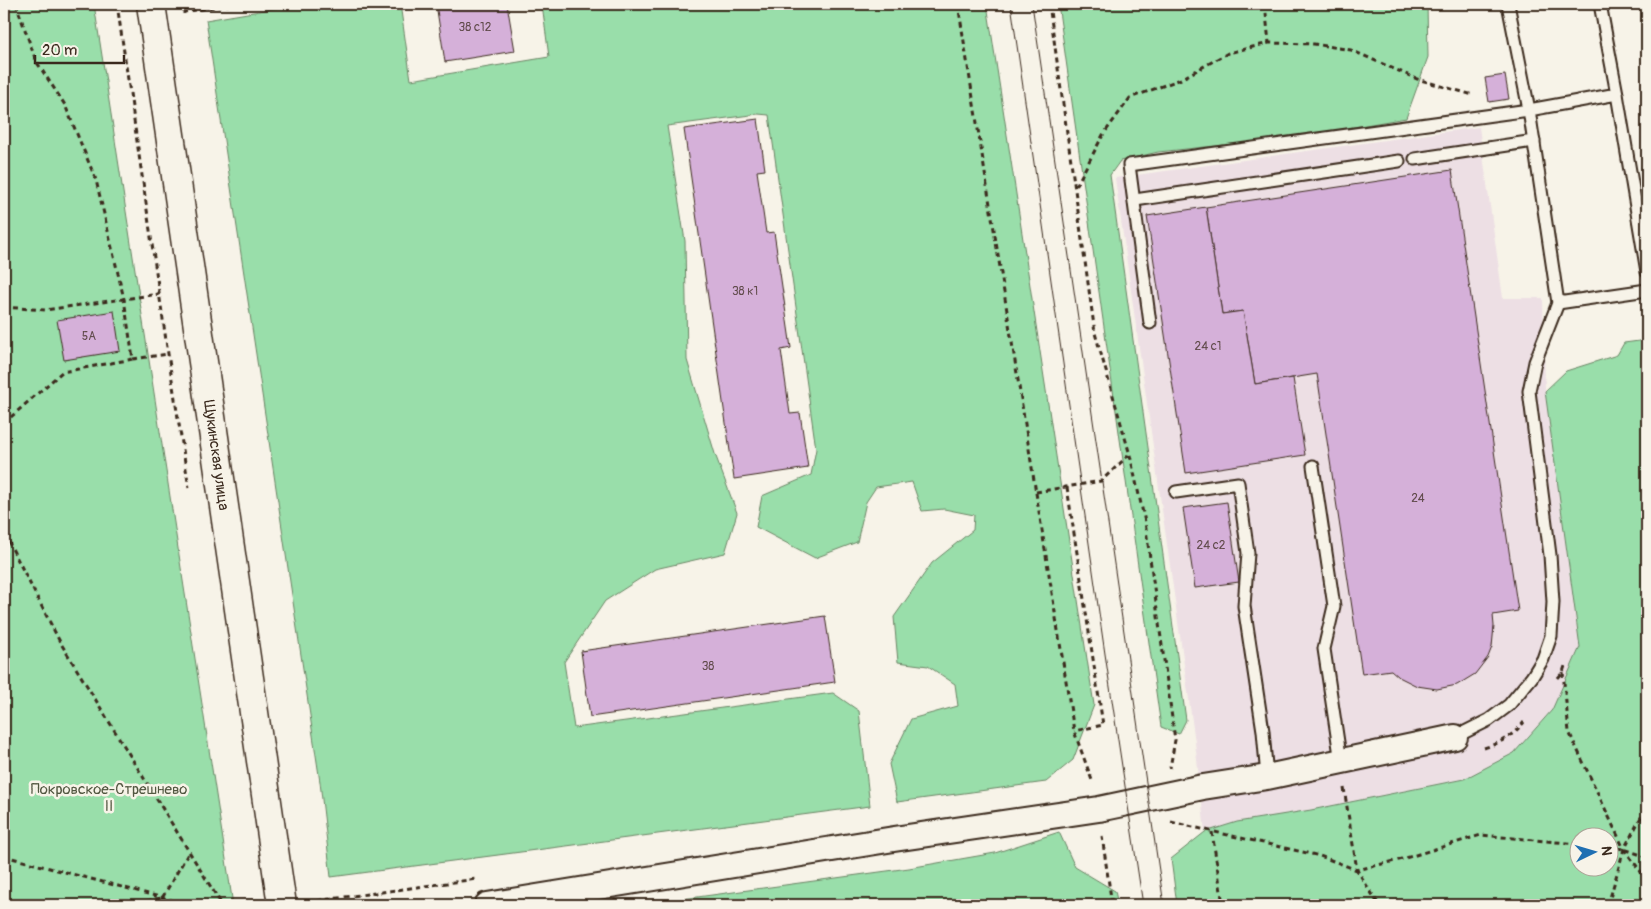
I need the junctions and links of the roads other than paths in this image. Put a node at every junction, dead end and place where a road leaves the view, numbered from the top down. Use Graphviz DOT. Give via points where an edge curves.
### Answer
graph roads {
  1 [pos="152,4"];
  2 [pos="1508,4"];
  3 [pos="1600,4"];
  4 [pos="1617,94"];
  5 [pos="1529,110"];
  6 [pos="1534,141"];
  7 [pos="1415,159"];
  8 [pos="1399,162"];
  9 [pos="1135,200"];
  10 [pos="1647,272"];
  11 [pos="1647,290"];
  12 [pos="1558,303"];
  13 [pos="1150,323"];
  14 [pos="1313,466"];
  15 [pos="1176,492"];
  16 [pos="1455,737"];
  17 [pos="1341,762"];
  18 [pos="1267,777"];
  19 [pos="282,905"];
  20 [pos="487,905"];
  1 -- 19 [label="main road, Щукинская улица"];
  2 -- 5 [label="lane"];
  3 -- 4 [label="lane"];
  4 -- 5 [label="lane"];
  4 -- 10 [label="lane"];
  5 -- 6 [label="lane"];
  5 -- 9 [label="lane" via="1129,165"];
  6 -- 7 [label="lane"];
  6 -- 12 [label="lane"];
  8 -- 9 [label="lane"];
  9 -- 13 [label="lane"];
  11 -- 12 [label="lane"];
  12 -- 16 [label="lane" via="1535,362 1529,391 1550,555 1551,636 1543,659 1509,705 1489,720"];
  14 -- 17 [label="lane" via="1334,606 1324,649"];
  15 -- 18 [label="lane" via="1238,484 1248,553 1244,606"];
  16 -- 17 [label="street"];
  17 -- 18 [label="street"];
  18 -- 20 [label="street" via="1099,808"];
}
